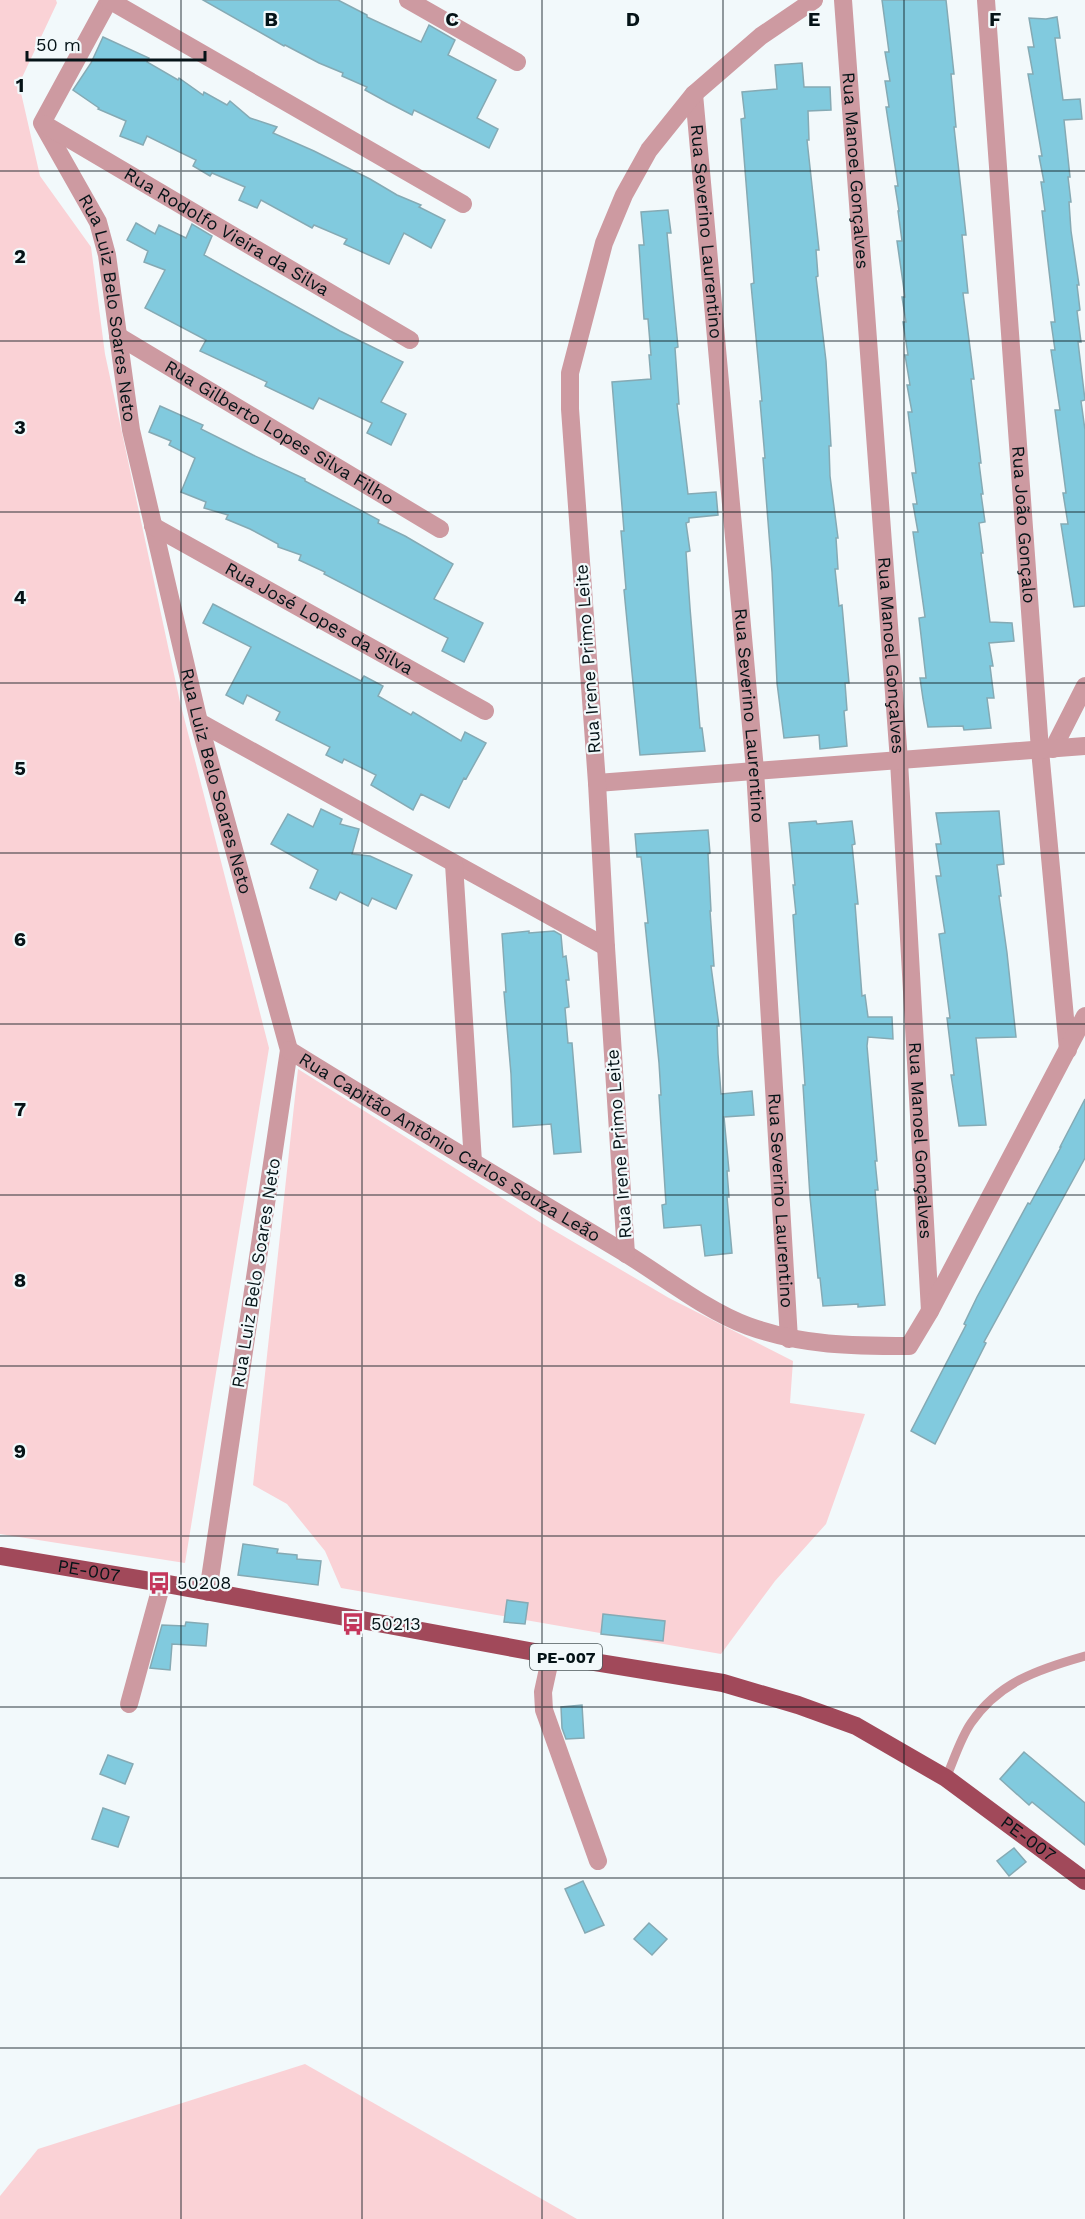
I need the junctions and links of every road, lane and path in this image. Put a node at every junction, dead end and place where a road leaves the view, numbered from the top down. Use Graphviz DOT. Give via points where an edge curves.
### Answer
graph roads {
  1 [pos="109,0"];
  2 [pos="408,0"];
  3 [pos="814,0"];
  4 [pos="843,0"];
  5 [pos="987,0"];
  6 [pos="517,62"];
  7 [pos="694,94"];
  8 [pos="42,123"];
  9 [pos="463,204"];
  10 [pos="118,336"];
  11 [pos="410,340"];
  12 [pos="153,526"];
  13 [pos="440,529"];
  14 [pos="1085,686"];
  15 [pos="485,711"];
  16 [pos="199,722"];
  17 [pos="1085,746"];
  18 [pos="1047,749"];
  19 [pos="899,761"];
  20 [pos="755,770"];
  21 [pos="597,783"];
  22 [pos="454,864"];
  23 [pos="606,947"];
  24 [pos="1085,1016"];
  25 [pos="289,1050"];
  26 [pos="1068,1050"];
  27 [pos="472,1162"];
  28 [pos="626,1254"];
  29 [pos="930,1311"];
  30 [pos="789,1339"];
  31 [pos="0,1556"];
  32 [pos="162,1583"];
  33 [pos="208,1592"];
  34 [pos="551,1655"];
  35 [pos="1085,1656"];
  36 [pos="129,1704"];
  37 [pos="946,1778"];
  38 [pos="598,1861"];
  39 [pos="1085,1881"];
  1 -- 8 [label="street"];
  1 -- 9 [label="street"];
  2 -- 6 [label="street"];
  3 -- 7 [label="street, Rua Irene Primo Leite" via="761,36"];
  4 -- 19 [label="street, Rua Manoel Gonçalves"];
  5 -- 18 [label="street, Rua João Gonçalo"];
  7 -- 20 [label="street, Rua Severino Laurentino"];
  7 -- 21 [label="street, Rua Irene Primo Leite" via="649,150 624,195 604,243 570,373"];
  8 -- 10 [label="street, Rua Luiz Belo Soares Neto" via="98,222 107,255"];
  8 -- 11 [label="street, Rua Rodolfo Vieira da Silva"];
  10 -- 12 [label="street, Rua Luiz Belo Soares Neto" via="131,430"];
  10 -- 13 [label="street, Rua Gilberto Lopes Silva Filho"];
  12 -- 15 [label="street, Rua José Lopes da Silva"];
  12 -- 16 [label="street, Rua Luiz Belo Soares Neto"];
  14 -- 18 [label="street"];
  16 -- 22 [label="street"];
  16 -- 25 [label="street, Rua Luiz Belo Soares Neto"];
  17 -- 18 [label="street"];
  18 -- 19 [label="street"];
  18 -- 26 [label="street, Rua João Gonçalo"];
  19 -- 20 [label="street"];
  19 -- 29 [label="street, Rua Manoel Gonçalves"];
  20 -- 21 [label="street"];
  20 -- 30 [label="street, Rua Severino Laurentino"];
  21 -- 23 [label="street, Rua Irene Primo Leite"];
  22 -- 23 [label="street"];
  22 -- 27 [label="street"];
  23 -- 28 [label="street, Rua Irene Primo Leite"];
  24 -- 26 [label="street"];
  25 -- 27 [label="street, Rua Capitão Antônio Carlos Souza Leão"];
  25 -- 33 [label="street, Rua Luiz Belo Soares Neto"];
  26 -- 29 [label="street"];
  27 -- 28 [label="street, Rua Capitão Antônio Carlos Souza Leão"];
  28 -- 30 [label="street, Rua Capitão Antônio Carlos Souza Leão" via="724,1316"];
  29 -- 30 [label="street, Rua Capitão Antônio Carlos Souza Leão" via="909,1346 845,1346"];
  31 -- 32 [label="main road, PE-007 / PE-007"];
  32 -- 33 [label="main road, PE-007 / PE-007"];
  32 -- 36 [label="street"];
  33 -- 34 [label="main road, PE-007 / PE-007"];
  34 -- 37 [label="main road, PE-007 / PE-007" via="723,1683 798,1705 856,1726"];
  34 -- 38 [label="street" via="543,1692 544,1710"];
  35 -- 37 [label="lane" via="1039,1669 989,1700 970,1725"];
  37 -- 39 [label="main road, PE-007 / PE-007"];
}
